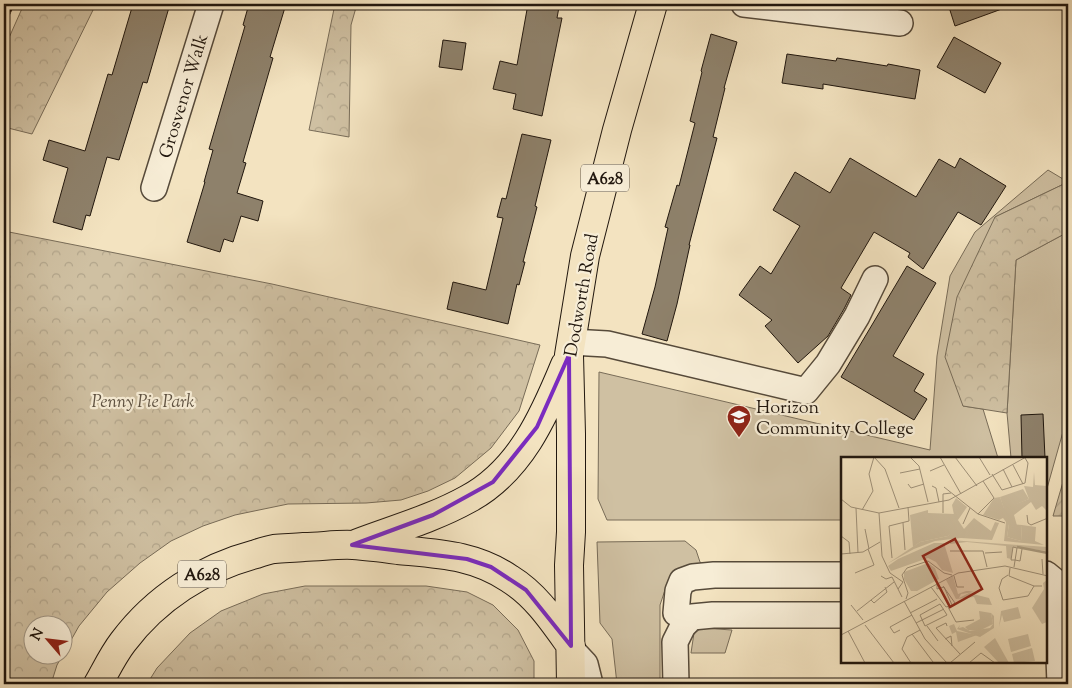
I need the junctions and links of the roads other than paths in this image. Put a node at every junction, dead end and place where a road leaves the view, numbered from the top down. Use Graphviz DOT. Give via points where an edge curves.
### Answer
graph roads {
  1 [pos="211,4"];
  2 [pos="653,4"];
  3 [pos="744,4"];
  4 [pos="900,24"];
  5 [pos="154,188"];
  6 [pos="875,279"];
  7 [pos="570,348"];
  8 [pos="352,545"];
  9 [pos="841,575"];
  10 [pos="1047,575"];
  11 [pos="841,600"];
  12 [pos="1047,603"];
  13 [pos="676,613"];
  14 [pos="841,615"];
  15 [pos="1052,625"];
  16 [pos="675,642"];
  17 [pos="570,647"];
  18 [pos="98,684"];
  19 [pos="571,684"];
  20 [pos="590,684"];
  21 [pos="676,684"];
  22 [pos="1060,684"];
  1 -- 5 [label="street, Grosvenor Walk"];
  2 -- 7 [label="highway, Dodworth Road / A628" via="616,130 585,256"];
  3 -- 4 [label="street"];
  6 -- 7 [label="street" via="828,364 806,391 608,344"];
  7 -- 8 [label="highway, A628" via="537,427 518,455 493,482 470,498 433,515"];
  7 -- 17 [label="highway, Dodworth Road / A628"];
  8 -- 17 [label="highway, A628" via="436,554 491,567 526,590 548,614"];
  8 -- 18 [label="highway, A628" via="274,549 220,565 197,576 156,606 138,624 122,643"];
  9 -- 13 [label="street" via="694,577 682,581"];
  10 -- 15 [label="street" via="1057,583 1059,600"];
  11 -- 13 [label="street" via="692,601 682,605"];
  12 -- 15 [label="street" via="1052,608"];
  13 -- 16 [label="street"];
  14 -- 16 [label="street" via="692,617 682,626"];
  15 -- 22 [label="street"];
  16 -- 21 [label="street"];
  17 -- 19 [label="highway, Dodworth Road / A628"];
  17 -- 20 [label="street" via="585,664"];
}
